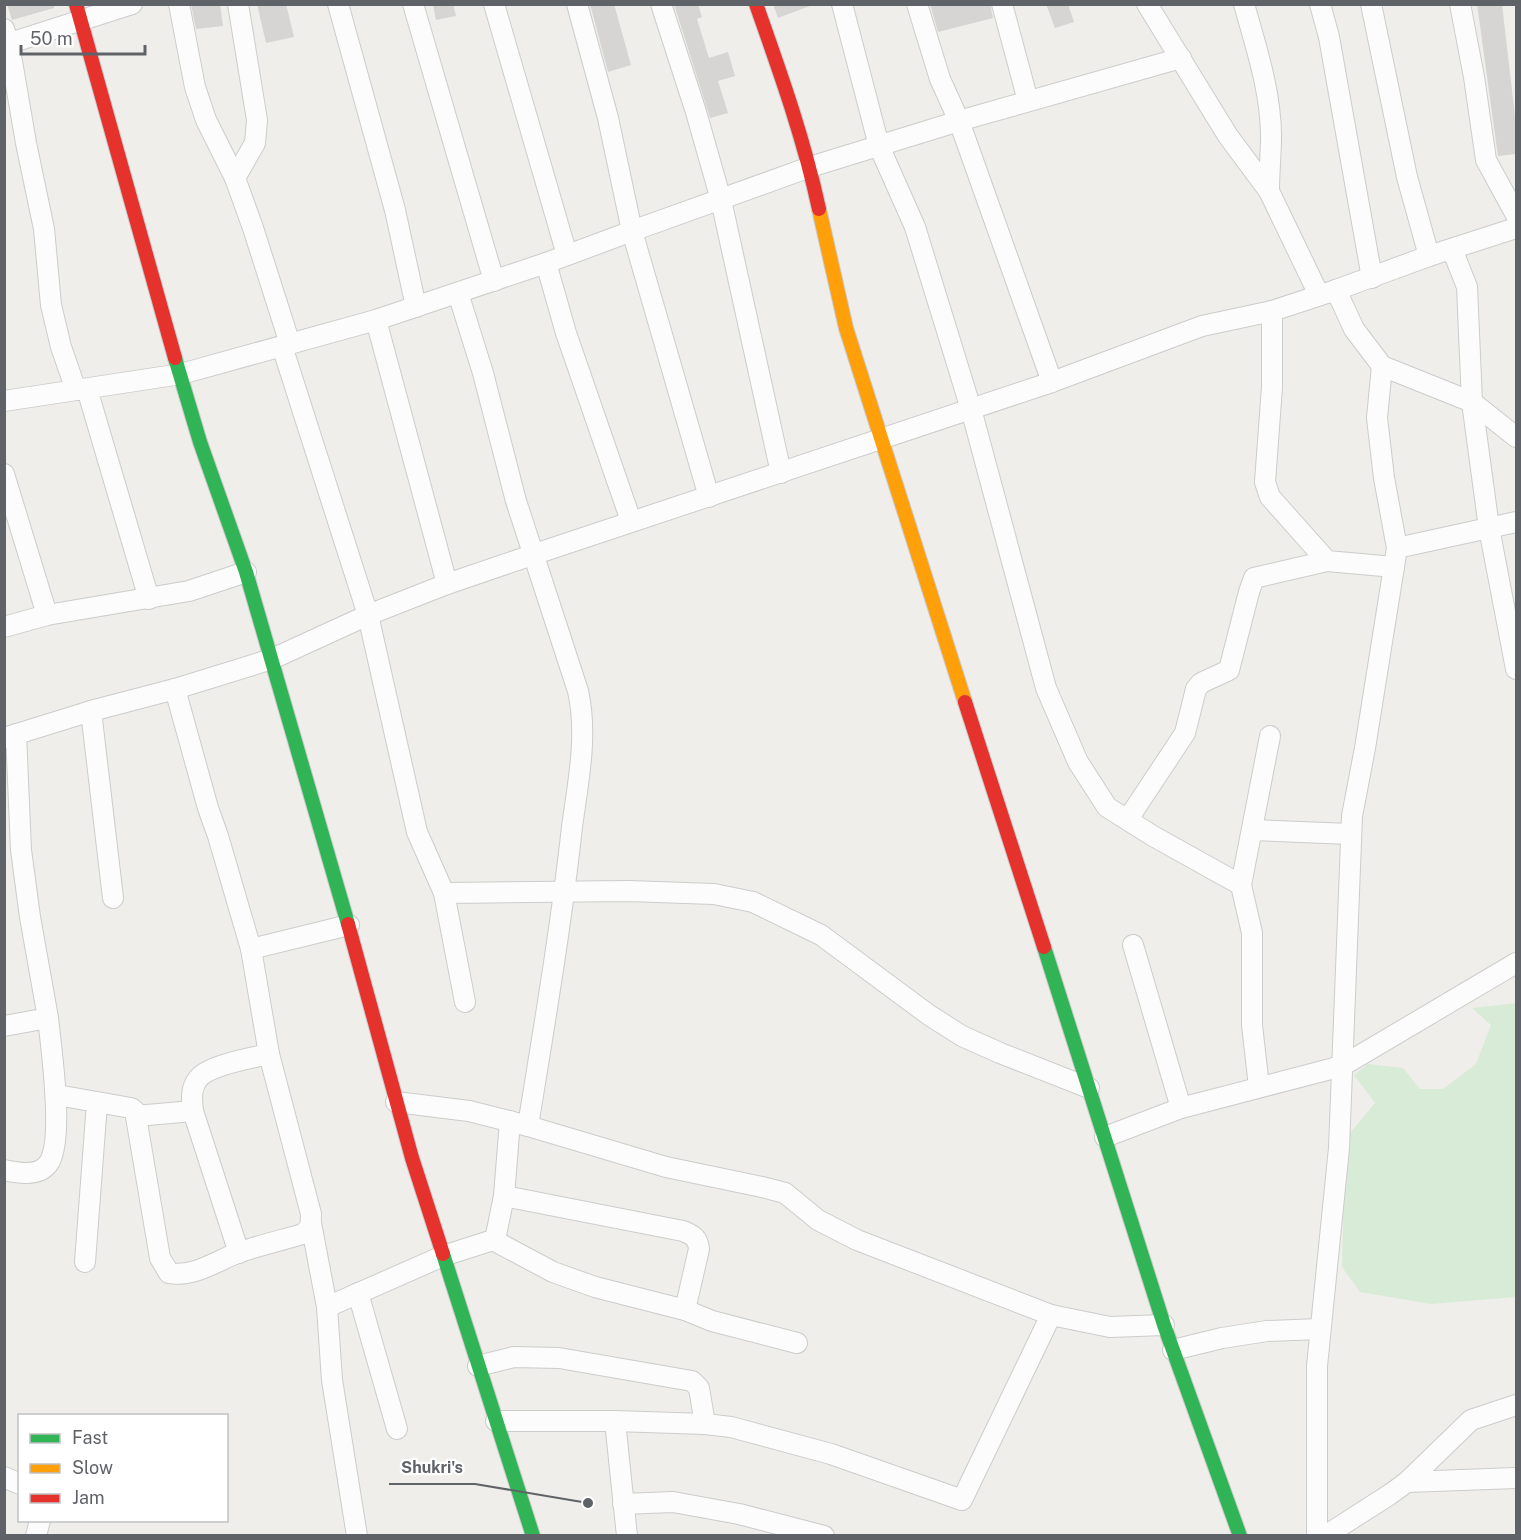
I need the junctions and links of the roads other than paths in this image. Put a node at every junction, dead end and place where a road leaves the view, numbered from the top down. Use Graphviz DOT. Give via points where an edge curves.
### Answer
graph roads {
  1 [pos="132,4"];
  2 [pos="179,4"];
  3 [pos="238,4"];
  4 [pos="338,4"];
  5 [pos="413,4"];
  6 [pos="494,4"];
  7 [pos="577,4"];
  8 [pos="661,4"];
  9 [pos="756,4"];
  10 [pos="842,4"];
  11 [pos="917,4"];
  12 [pos="1002,4"];
  13 [pos="1147,4"];
  14 [pos="1244,4"];
  15 [pos="1320,4"];
  16 [pos="1371,4"];
  17 [pos="1460,4"];
  18 [pos="78,12"];
  19 [pos="6,39"];
  20 [pos="1181,58"];
  21 [pos="1028,101"];
  22 [pos="959,121"];
  23 [pos="879,146"];
  24 [pos="810,167"];
  25 [pos="234,178"];
  26 [pos="1269,192"];
  27 [pos="721,200"];
  28 [pos="1516,215"];
  29 [pos="1516,228"];
  30 [pos="632,231"];
  31 [pos="1452,249"];
  32 [pos="567,255"];
  33 [pos="1429,256"];
  34 [pos="546,263"];
  35 [pos="1372,278"];
  36 [pos="494,281"];
  37 [pos="458,293"];
  38 [pos="1327,293"];
  39 [pos="416,307"];
  40 [pos="1272,311"];
  41 [pos="376,320"];
  42 [pos="286,345"];
  43 [pos="1382,366"];
  44 [pos="181,374"];
  45 [pos="1052,382"];
  46 [pos="81,390"];
  47 [pos="4,401"];
  48 [pos="1472,402"];
  49 [pos="971,409"];
  50 [pos="1516,437"];
  51 [pos="882,438"];
  52 [pos="781,473"];
  53 [pos="4,474"];
  54 [pos="709,497"];
  55 [pos="630,521"];
  56 [pos="1516,522"];
  57 [pos="1489,528"];
  58 [pos="535,554"];
  59 [pos="1396,558"];
  60 [pos="1327,561"];
  61 [pos="246,572"];
  62 [pos="447,584"];
  63 [pos="149,599"];
  64 [pos="47,615"];
  65 [pos="368,615"];
  66 [pos="4,627"];
  67 [pos="272,658"];
  68 [pos="1516,669"];
  69 [pos="175,689"];
  70 [pos="91,711"];
  71 [pos="10,736"];
  72 [pos="1270,736"];
  73 [pos="1128,819"];
  74 [pos="1252,830"];
  75 [pos="1350,834"];
  76 [pos="1241,885"];
  77 [pos="444,893"];
  78 [pos="565,893"];
  79 [pos="113,898"];
  80 [pos="349,925"];
  81 [pos="1132,945"];
  82 [pos="251,949"];
  83 [pos="1516,963"];
  84 [pos="465,1002"];
  85 [pos="48,1018"];
  86 [pos="4,1026"];
  87 [pos="269,1054"];
  88 [pos="1342,1066"];
  89 [pos="1259,1087"];
  90 [pos="1089,1088"];
  91 [pos="57,1095"];
  92 [pos="396,1102"];
  93 [pos="97,1103"];
  94 [pos="1181,1108"];
  95 [pos="193,1111"];
  96 [pos="136,1116"];
  97 [pos="519,1124"];
  98 [pos="1105,1137"];
  99 [pos="4,1170"];
  100 [pos="504,1197"];
  101 [pos="311,1223"];
  102 [pos="493,1240"];
  103 [pos="239,1253"];
  104 [pos="443,1256"];
  105 [pos="85,1262"];
  106 [pos="358,1293"];
  107 [pos="327,1307"];
  108 [pos="685,1310"];
  109 [pos="1051,1315"];
  110 [pos="1164,1325"];
  111 [pos="1320,1329"];
  112 [pos="797,1343"];
  113 [pos="1173,1350"];
  114 [pos="478,1366"];
  115 [pos="1516,1405"];
  116 [pos="496,1421"];
  117 [pos="615,1421"];
  118 [pos="705,1424"];
  119 [pos="397,1428"];
  120 [pos="4,1477"];
  121 [pos="1516,1478"];
  122 [pos="1407,1482"];
  123 [pos="18,1483"];
  124 [pos="623,1504"];
  125 [pos="357,1536"];
  126 [pos="533,1536"];
  127 [pos="627,1536"];
  128 [pos="824,1536"];
  129 [pos="1240,1536"];
  130 [pos="1317,1536"];
  131 [pos="1325,1536"];
  1 -- 18 [label="street"];
  2 -- 25 [label="street" via="195,87"];
  3 -- 25 [label="street" via="257,120 255,143"];
  4 -- 39 [label="street" via="395,210"];
  5 -- 36 [label="street"];
  6 -- 32 [label="street"];
  7 -- 30 [label="street" via="608,118"];
  8 -- 27 [label="street"];
  9 -- 24 [label="street"];
  10 -- 23 [label="street"];
  11 -- 22 [label="street" via="940,79"];
  12 -- 21 [label="street"];
  13 -- 20 [label="street"];
  14 -- 26 [label="street" via="1268,101"];
  15 -- 35 [label="street"];
  16 -- 33 [label="street" via="1407,177"];
  17 -- 28 [label="street" via="1486,160"];
  18 -- 19 [label="street"];
  18 -- 44 [label="street"];
  19 -- 46 [label="street" via="44,229 51,305 61,347"];
  20 -- 21 [label="street"];
  20 -- 26 [label="street" via="1228,136"];
  21 -- 22 [label="street"];
  22 -- 23 [label="street"];
  22 -- 45 [label="street"];
  23 -- 24 [label="street"];
  23 -- 49 [label="street" via="915,227"];
  24 -- 27 [label="street"];
  24 -- 51 [label="street" via="846,328"];
  25 -- 42 [label="street" via="253,228"];
  26 -- 38 [label="street"];
  27 -- 30 [label="street"];
  27 -- 52 [label="street"];
  29 -- 31 [label="street"];
  30 -- 32 [label="street"];
  30 -- 54 [label="street"];
  31 -- 33 [label="street"];
  31 -- 48 [label="street" via="1467,287"];
  32 -- 34 [label="street"];
  33 -- 35 [label="street"];
  34 -- 36 [label="street"];
  34 -- 55 [label="street"];
  35 -- 38 [label="street"];
  36 -- 37 [label="street"];
  37 -- 39 [label="street"];
  37 -- 58 [label="street" via="516,501"];
  38 -- 40 [label="street"];
  38 -- 43 [label="street"];
  39 -- 41 [label="street"];
  40 -- 45 [label="street" via="1202,326"];
  40 -- 60 [label="street" via="1272,387 1265,482 1270,497"];
  41 -- 42 [label="street"];
  41 -- 62 [label="street"];
  42 -- 44 [label="street"];
  42 -- 65 [label="street"];
  43 -- 48 [label="street"];
  43 -- 59 [label="street" via="1377,418"];
  44 -- 46 [label="street"];
  44 -- 61 [label="street" via="200,442"];
  45 -- 49 [label="street"];
  46 -- 47 [label="street"];
  46 -- 63 [label="street"];
  48 -- 50 [label="street"];
  48 -- 57 [label="street"];
  49 -- 51 [label="street"];
  49 -- 73 [label="street" via="1046,688 1078,762 1107,807"];
  51 -- 52 [label="street"];
  51 -- 90 [label="street"];
  52 -- 54 [label="street"];
  53 -- 64 [label="street"];
  54 -- 55 [label="street"];
  55 -- 58 [label="street"];
  56 -- 57 [label="street"];
  57 -- 59 [label="street"];
  57 -- 68 [label="street"];
  58 -- 62 [label="street"];
  58 -- 78 [label="street" via="582,709"];
  59 -- 60 [label="street"];
  59 -- 75 [label="street"];
  60 -- 73 [label="street" via="1254,578 1229,670 1196,689 1185,733"];
  61 -- 63 [label="street" via="189,591"];
  61 -- 67 [label="street"];
  62 -- 65 [label="street"];
  63 -- 64 [label="street"];
  64 -- 66 [label="street"];
  65 -- 67 [label="street"];
  65 -- 77 [label="street" via="417,832"];
  67 -- 69 [label="street"];
  67 -- 80 [label="street"];
  69 -- 70 [label="street"];
  69 -- 82 [label="street"];
  70 -- 71 [label="street"];
  70 -- 79 [label="street"];
  71 -- 85 [label="street" via="30,917"];
  72 -- 74 [label="street"];
  73 -- 76 [label="street"];
  74 -- 75 [label="street"];
  74 -- 76 [label="street"];
  75 -- 88 [label="street"];
  76 -- 89 [label="street" via="1252,933 1252,1025"];
  77 -- 78 [label="street"];
  77 -- 84 [label="street"];
  78 -- 90 [label="street" via="714,894 753,902 821,935 962,1036"];
  78 -- 97 [label="street"];
  80 -- 82 [label="street"];
  80 -- 92 [label="street"];
  81 -- 94 [label="street"];
  82 -- 87 [label="street"];
  83 -- 88 [label="street"];
  85 -- 86 [label="street"];
  85 -- 91 [label="street"];
  87 -- 95 [label="street" via="208,1070 199,1077 191,1094"];
  87 -- 101 [label="street"];
  88 -- 89 [label="street"];
  88 -- 111 [label="street" via="1339,1148"];
  89 -- 94 [label="street"];
  90 -- 98 [label="street"];
  91 -- 93 [label="street"];
  91 -- 99 [label="street" via="54,1141 47,1165 26,1173"];
  92 -- 97 [label="street" via="469,1111"];
  92 -- 104 [label="street"];
  93 -- 96 [label="street" via="131,1108"];
  93 -- 105 [label="street"];
  94 -- 98 [label="street"];
  95 -- 96 [label="street"];
  95 -- 103 [label="street"];
  96 -- 103 [label="street" via="160,1258 166,1270 183,1273"];
  97 -- 100 [label="street"];
  97 -- 109 [label="street" via="666,1167 785,1193 818,1220 857,1240"];
  98 -- 110 [label="street"];
  100 -- 102 [label="street"];
  100 -- 108 [label="street" via="693,1235 699,1249"];
  101 -- 103 [label="street" via="303,1234"];
  101 -- 107 [label="street"];
  102 -- 104 [label="street"];
  102 -- 108 [label="street" via="553,1272"];
  104 -- 106 [label="street"];
  104 -- 114 [label="street"];
  106 -- 107 [label="street"];
  106 -- 119 [label="street"];
  107 -- 125 [label="street" via="332,1380"];
  108 -- 112 [label="street"];
  109 -- 110 [label="street" via="1110,1327"];
  109 -- 118 [label="street" via="962,1500 831,1454"];
  110 -- 113 [label="street"];
  111 -- 113 [label="street" via="1268,1331"];
  111 -- 130 [label="street"];
  113 -- 129 [label="street"];
  114 -- 116 [label="street"];
  114 -- 118 [label="street" via="514,1357 559,1358 692,1381 699,1388"];
  115 -- 122 [label="street" via="1471,1420"];
  116 -- 117 [label="street"];
  116 -- 126 [label="street"];
  117 -- 118 [label="street"];
  117 -- 124 [label="street"];
  120 -- 123 [label="street"];
  121 -- 122 [label="street"];
  122 -- 131 [label="street"];
  124 -- 127 [label="street"];
  124 -- 128 [label="street" via="673,1502"];
}
